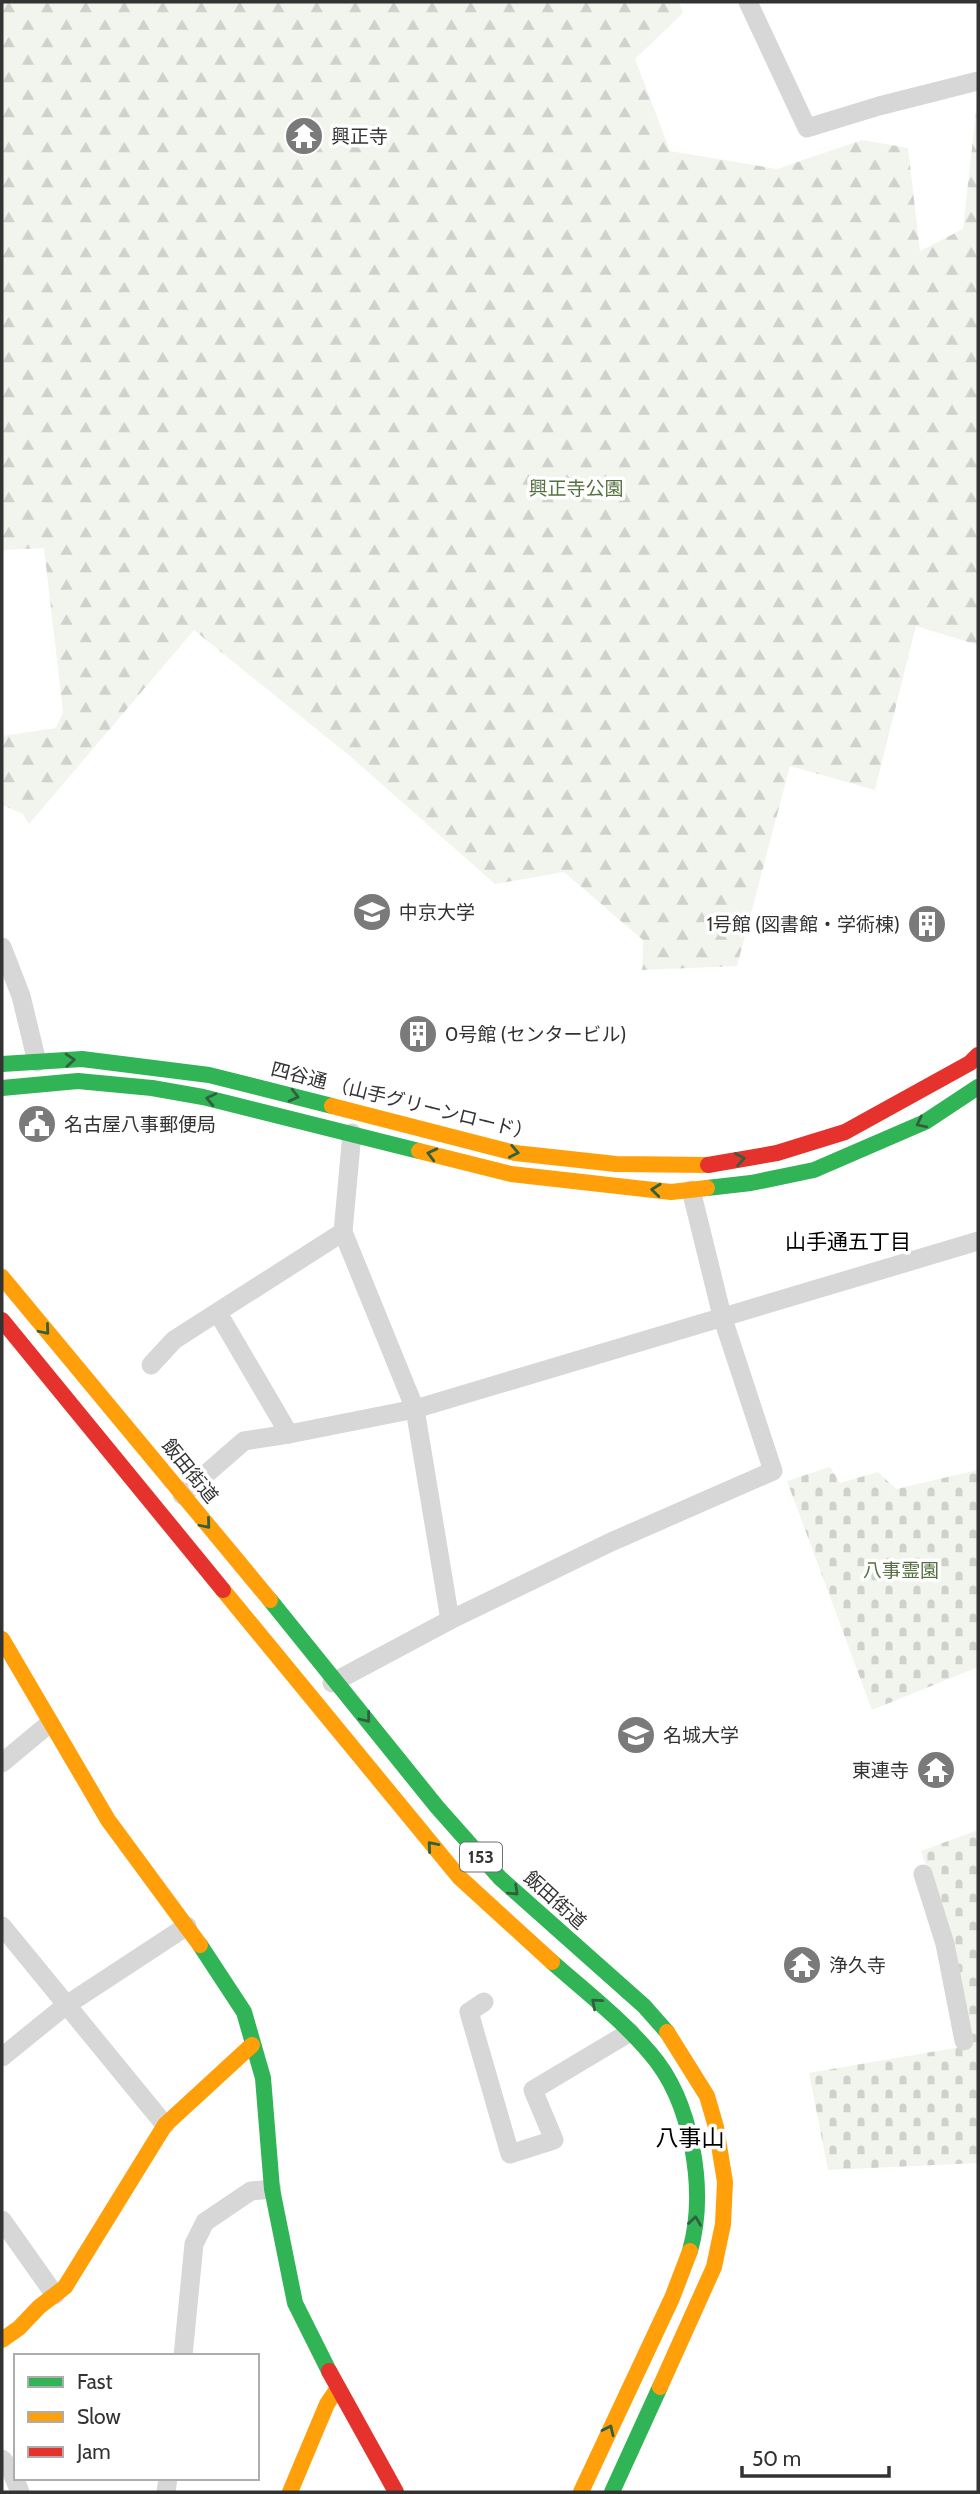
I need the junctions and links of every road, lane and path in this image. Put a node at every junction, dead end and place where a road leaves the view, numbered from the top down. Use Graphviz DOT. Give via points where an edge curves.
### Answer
graph roads {
  1 [pos="748,2"];
  2 [pos="978,81"];
  3 [pos="2,947"];
  4 [pos="978,1055"];
  5 [pos="37,1062"];
  6 [pos="2,1064"];
  7 [pos="978,1087"];
  8 [pos="2,1088"];
  9 [pos="352,1133"];
  10 [pos="691,1190"];
  11 [pos="343,1232"];
  12 [pos="978,1241"];
  13 [pos="2,1277"];
  14 [pos="218,1313"];
  15 [pos="722,1316"];
  16 [pos="2,1320"];
  17 [pos="151,1365"];
  18 [pos="415,1409"];
  19 [pos="289,1434"];
  20 [pos="182,1494"];
  21 [pos="450,1620"];
  22 [pos="2,1639"];
  23 [pos="336,1680"];
  24 [pos="312,1697"];
  25 [pos="50,1723"];
  26 [pos="2,1763"];
  27 [pos="923,1874"];
  28 [pos="2,1926"];
  29 [pos="187,1926"];
  30 [pos="485,2002"];
  31 [pos="65,2006"];
  32 [pos="630,2032"];
  33 [pos="964,2041"];
  34 [pos="252,2045"];
  35 [pos="2,2057"];
  36 [pos="165,2125"];
  37 [pos="272,2189"];
  38 [pos="2,2220"];
  39 [pos="55,2295"];
  40 [pos="2,2340"];
  41 [pos="183,2354"];
  42 [pos="338,2388"];
  43 [pos="2,2459"];
  44 [pos="14,2478"];
  45 [pos="289,2492"];
  46 [pos="396,2492"];
  47 [pos="581,2492"];
  48 [pos="612,2492"];
  1 -- 2 [label="street" via="807,128"];
  3 -- 5 [label="street" via="21,996"];
  5 -- 4 [label="main road, 四谷通 （山手グリーンロード）, one-way" via="82,1059 209,1075 515,1153 616,1164 710,1165 777,1153 845,1132"];
  5 -- 6 [label="main road, 四谷通 （山手グリーンロード）"];
  7 -- 10 [label="main road, one-way" via="925,1122 814,1170"];
  9 -- 8 [label="main road, one-way" via="152,1088 78,1080"];
  10 -- 9 [label="main road, one-way" via="671,1192 511,1174"];
  9 -- 11 [label="street"];
  10 -- 15 [label="street"];
  11 -- 14 [label="street"];
  11 -- 18 [label="street"];
  12 -- 15 [label="street"];
  13 -- 20 [label="main road, 飯田街道 / 153, one-way"];
  14 -- 17 [label="street" via="174,1340"];
  14 -- 19 [label="street"];
  15 -- 18 [label="street"];
  15 -- 21 [label="street" via="773,1471"];
  16 -- 24 [label="main road, 153"];
  18 -- 19 [label="street"];
  18 -- 21 [label="street"];
  19 -- 20 [label="street" via="244,1441"];
  20 -- 23 [label="main road, 飯田街道 / 153, one-way"];
  21 -- 23 [label="street"];
  22 -- 25 [label="main road"];
  23 -- 24 [label="street"];
  23 -- 48 [label="main road, 飯田街道 / 153, one-way" via="499,1878 670,2034 707,2096 725,2182 714,2267"];
  32 -- 24 [label="main road, 153, one-way" via="458,1877"];
  25 -- 26 [label="street"];
  25 -- 29 [label="main road" via="108,1820"];
  27 -- 33 [label="street" via="945,1944"];
  28 -- 31 [label="street"];
  29 -- 31 [label="street"];
  29 -- 34 [label="main road" via="244,2012"];
  30 -- 32 [label="street" via="468,2011 510,2154 554,2140 533,2090"];
  31 -- 35 [label="street"];
  31 -- 36 [label="street"];
  47 -- 32 [label="main road, 153, one-way" via="667,2310 688,2257 698,2203 689,2132 666,2078"];
  34 -- 36 [label="main road"];
  34 -- 37 [label="main road" via="263,2078"];
  36 -- 39 [label="main road" via="65,2287"];
  37 -- 41 [label="street" via="251,2190 205,2221 194,2244"];
  37 -- 42 [label="main road" via="295,2303"];
  38 -- 39 [label="street"];
  39 -- 40 [label="main road"];
  42 -- 45 [label="main road"];
  42 -- 46 [label="main road"];
  43 -- 44 [label="street"];
}
